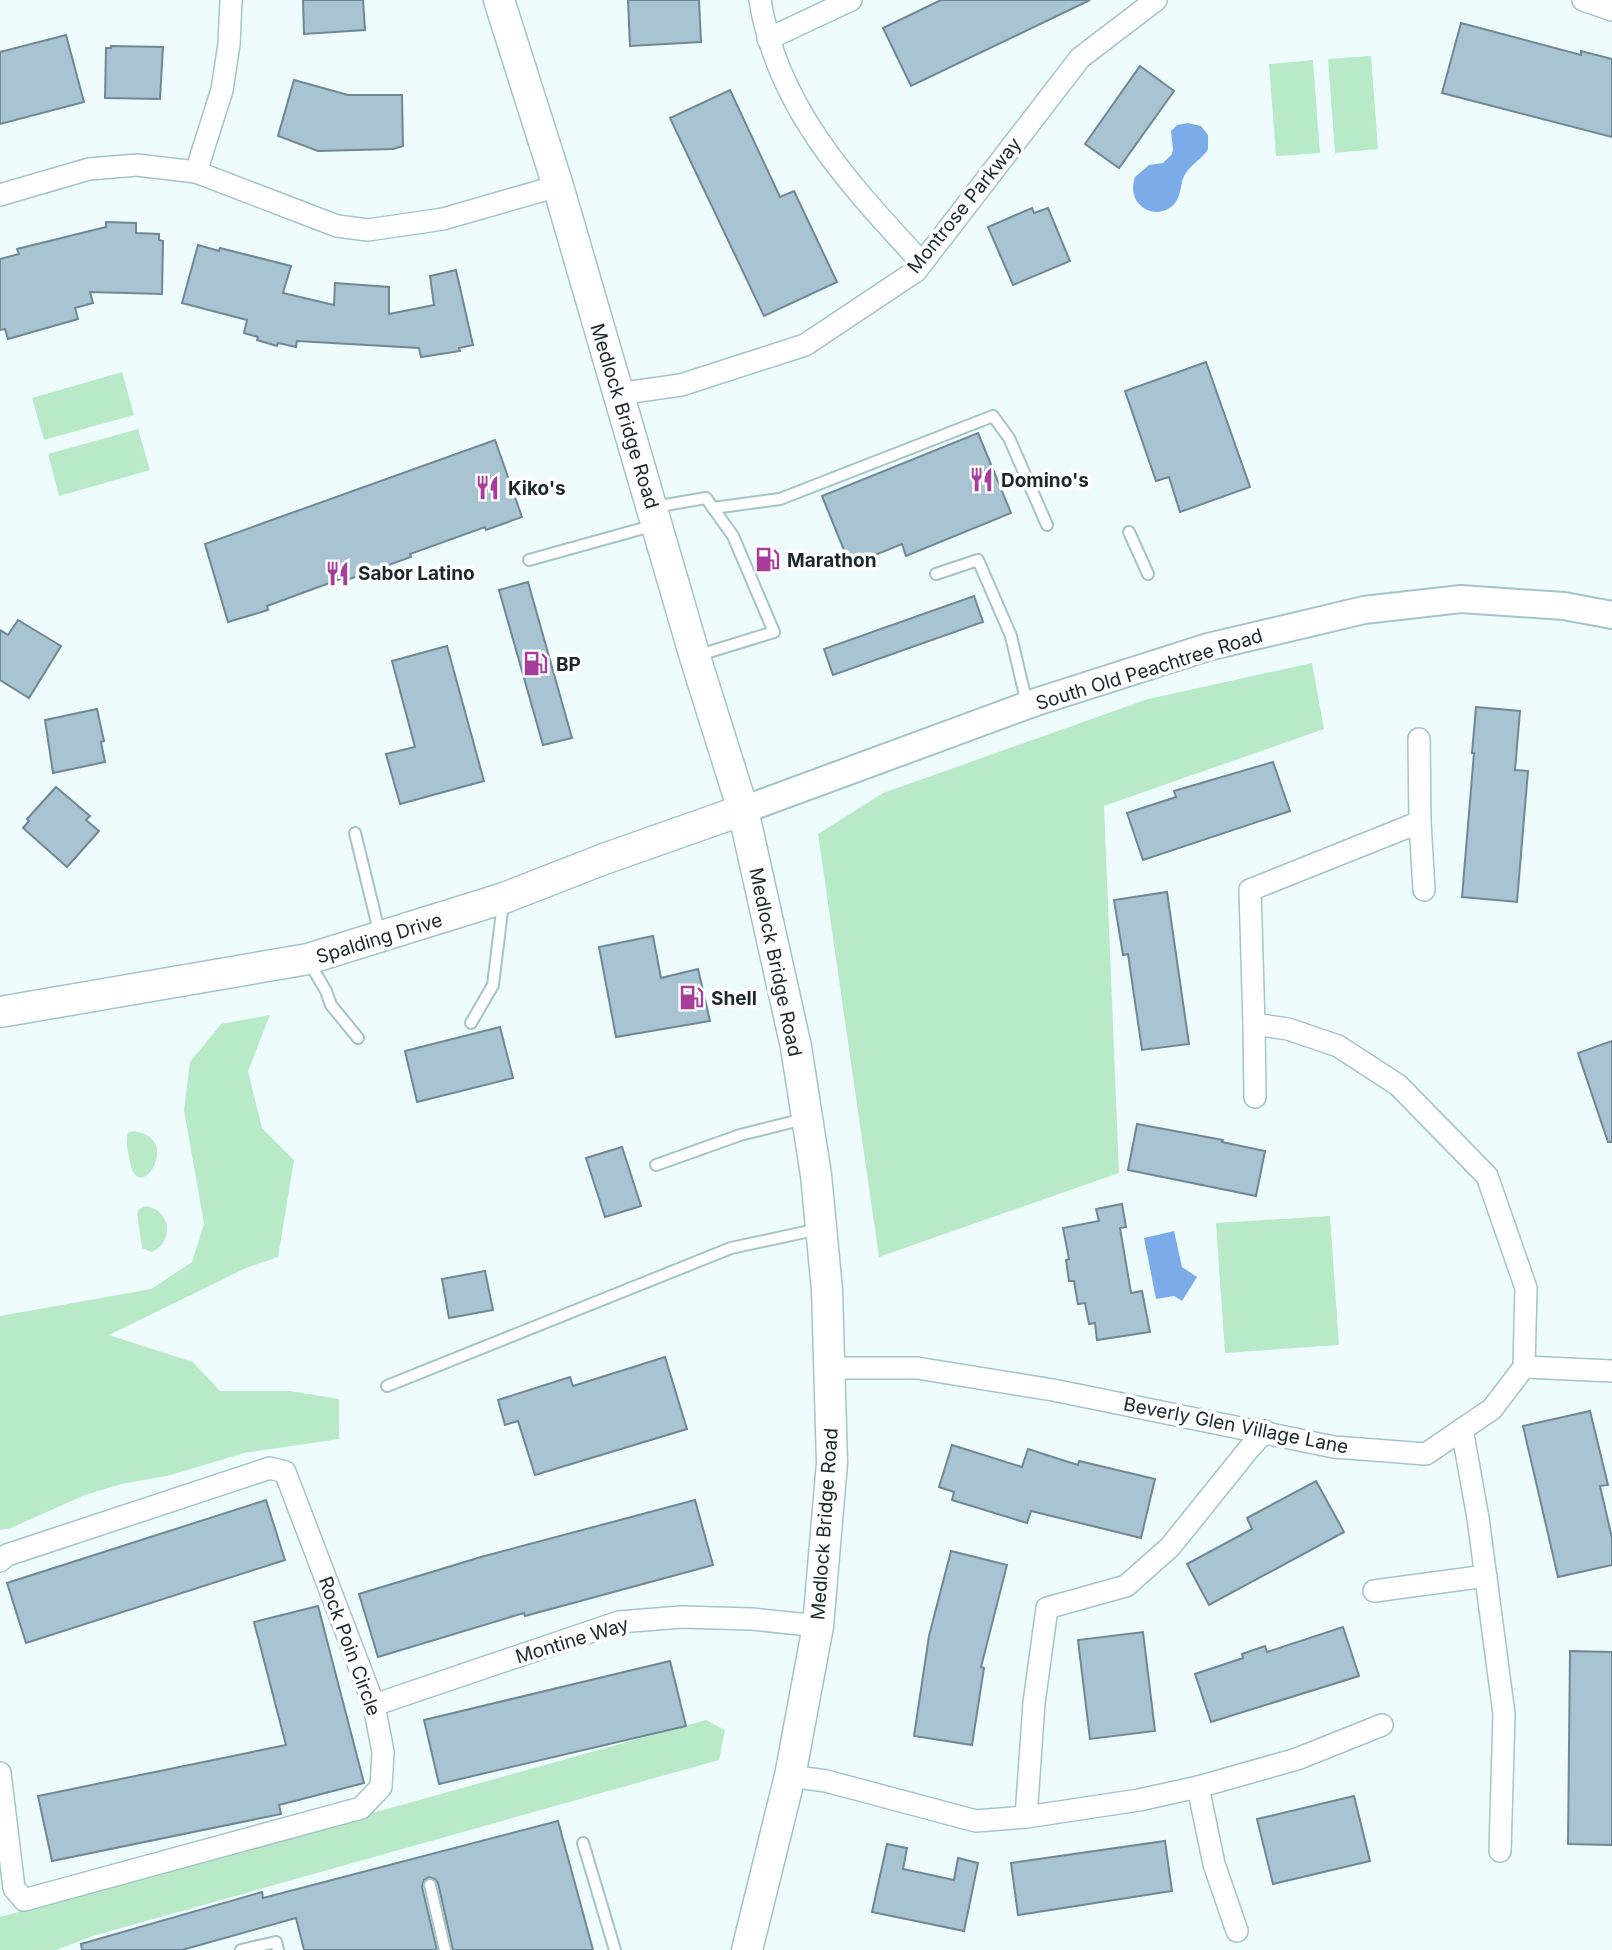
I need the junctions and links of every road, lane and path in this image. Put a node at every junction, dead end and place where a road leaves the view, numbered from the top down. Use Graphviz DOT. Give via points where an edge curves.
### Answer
graph roads {
  1 [pos="232,0"];
  2 [pos="499,0"];
  3 [pos="760,0"];
  4 [pos="850,0"];
  5 [pos="1156,0"];
  6 [pos="1583,0"];
  7 [pos="1612,10"];
  8 [pos="768,38"];
  9 [pos="196,172"];
  10 [pos="558,186"];
  11 [pos="0,195"];
  12 [pos="922,263"];
  13 [pos="617,394"];
  14 [pos="713,508"];
  15 [pos="654,516"];
  16 [pos="1046,525"];
  17 [pos="1129,532"];
  18 [pos="529,560"];
  19 [pos="936,574"];
  20 [pos="1148,574"];
  21 [pos="1612,615"];
  22 [pos="695,657"];
  23 [pos="1027,706"];
  24 [pos="1419,739"];
  25 [pos="743,810"];
  26 [pos="1420,822"];
  27 [pos="355,833"];
  28 [pos="1424,890"];
  29 [pos="504,898"];
  30 [pos="381,938"];
  31 [pos="307,959"];
  32 [pos="0,1012"];
  33 [pos="471,1023"];
  34 [pos="1254,1024"];
  35 [pos="358,1038"];
  36 [pos="1255,1097"];
  37 [pos="807,1118"];
  38 [pos="656,1165"];
  39 [pos="821,1228"];
  40 [pos="1524,1367"];
  41 [pos="830,1368"];
  42 [pos="1612,1371"];
  43 [pos="387,1386"];
  44 [pos="1462,1429"];
  45 [pos="1265,1431"];
  46 [pos="0,1561"];
  47 [pos="1486,1576"];
  48 [pos="1374,1591"];
  49 [pos="818,1626"];
  50 [pos="374,1705"];
  51 [pos="1382,1725"];
  52 [pos="0,1773"];
  53 [pos="789,1776"];
  54 [pos="1198,1787"];
  55 [pos="1026,1817"];
  56 [pos="583,1843"];
  57 [pos="1500,1852"];
  58 [pos="430,1885"];
  59 [pos="1237,1931"];
  60 [pos="241,1950"];
  61 [pos="278,1950"];
  62 [pos="445,1950"];
  63 [pos="615,1950"];
  64 [pos="747,1950"];
  1 -- 9 [label="street" via="222,90"];
  2 -- 10 [label="main road, Medlock Bridge Road"];
  3 -- 8 [label="street"];
  4 -- 8 [label="street"];
  5 -- 12 [label="street, Montrose Parkway" via="1080,58"];
  6 -- 7 [label="street"];
  8 -- 12 [label="street" via="799,113 853,188"];
  9 -- 10 [label="street" via="337,226 368,230 443,219"];
  9 -- 11 [label="street" via="137,165 89,169"];
  10 -- 13 [label="main road, Medlock Bridge Road"];
  12 -- 13 [label="street, Montrose Parkway" via="805,345 681,385"];
  13 -- 15 [label="main road, Medlock Bridge Road"];
  14 -- 15 [label="lane" via="706,498"];
  14 -- 16 [label="lane" via="780,499 993,416 1009,438"];
  14 -- 22 [label="lane" via="733,536 774,632"];
  15 -- 18 [label="lane"];
  15 -- 22 [label="main road, Medlock Bridge Road"];
  17 -- 20 [label="lane"];
  19 -- 23 [label="lane" via="978,560 1011,636"];
  21 -- 23 [label="street, South Old Peachtree Road" via="1564,606 1461,600 1364,610 1208,647"];
  22 -- 25 [label="main road, Medlock Bridge Road"];
  23 -- 25 [label="street, South Old Peachtree Road"];
  24 -- 26 [label="street"];
  25 -- 29 [label="main road, Spalding Drive"];
  25 -- 37 [label="main road, Medlock Bridge Road" via="796,1047"];
  26 -- 28 [label="street"];
  26 -- 34 [label="street" via="1250,890"];
  27 -- 30 [label="lane"];
  29 -- 30 [label="main road, Spalding Drive"];
  29 -- 33 [label="lane" via="493,985"];
  30 -- 31 [label="main road, Spalding Drive"];
  31 -- 32 [label="main road, Spalding Drive"];
  31 -- 35 [label="lane" via="331,1005"];
  34 -- 36 [label="street"];
  34 -- 40 [label="street" via="1288,1029 1338,1046 1398,1086 1487,1176 1526,1288"];
  37 -- 38 [label="lane" via="740,1135"];
  37 -- 39 [label="main road, Medlock Bridge Road"];
  39 -- 41 [label="main road, Medlock Bridge Road"];
  39 -- 43 [label="lane" via="731,1248"];
  40 -- 42 [label="street"];
  40 -- 44 [label="street, Beverly Glen Village Lane" via="1492,1409"];
  41 -- 45 [label="street, Beverly Glen Village Lane" via="917,1368"];
  41 -- 49 [label="main road, Medlock Bridge Road" via="832,1463"];
  44 -- 45 [label="street, Beverly Glen Village Lane" via="1426,1454 1334,1447"];
  44 -- 47 [label="street"];
  45 -- 55 [label="street" via="1170,1547 1126,1586 1047,1608"];
  46 -- 50 [label="street, Rock Poin Circle" via="270,1468 285,1472"];
  47 -- 48 [label="street"];
  47 -- 57 [label="street" via="1504,1714"];
  49 -- 50 [label="street, Montine Way" via="681,1617 619,1622"];
  49 -- 53 [label="main road, Medlock Bridge Road"];
  50 -- 52 [label="street, Rock Poin Circle" via="383,1752 381,1787 361,1808 24,1900 14,1888"];
  51 -- 54 [label="street" via="1297,1759"];
  53 -- 55 [label="street" via="826,1781 976,1821"];
  53 -- 64 [label="main road, Medlock Bridge Road"];
  54 -- 55 [label="street"];
  54 -- 59 [label="street" via="1214,1864"];
  56 -- 63 [label="lane"];
  58 -- 62 [label="lane"];
  60 -- 61 [label="lane" via="276,1942"];
}
